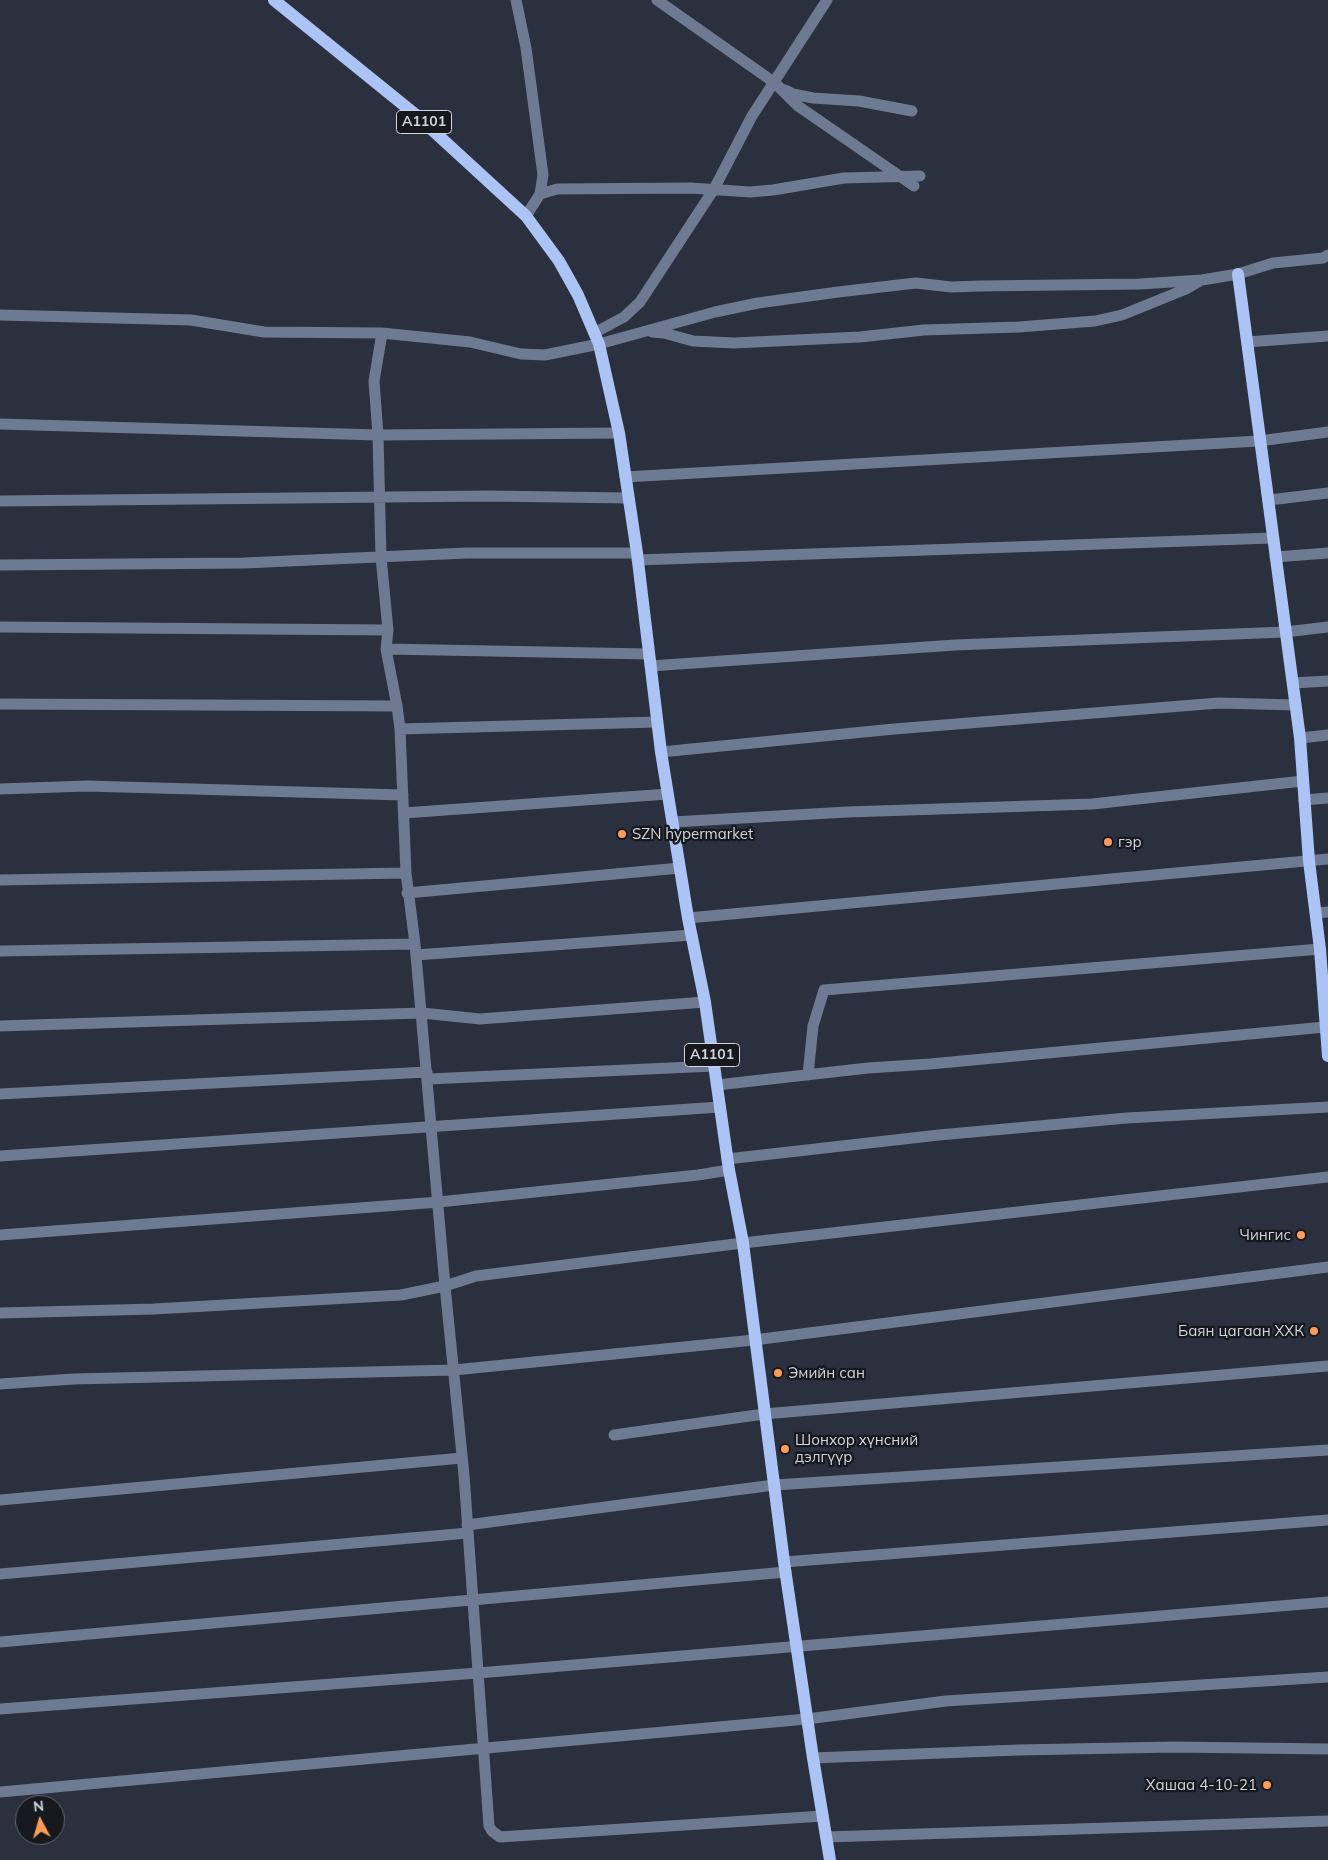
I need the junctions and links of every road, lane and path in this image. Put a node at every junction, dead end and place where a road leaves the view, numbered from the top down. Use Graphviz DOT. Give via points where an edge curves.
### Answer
graph roads {
  1 [pos="274,0"];
  2 [pos="516,0"];
  3 [pos="657,0"];
  4 [pos="827,0"];
  5 [pos="777,85"];
  6 [pos="912,111"];
  7 [pos="920,176"];
  8 [pos="901,177"];
  9 [pos="914,186"];
  10 [pos="714,189"];
  11 [pos="540,194"];
  12 [pos="526,216"];
  13 [pos="1326,257"];
  14 [pos="1238,274"];
  15 [pos="1202,280"];
  16 [pos="0,315"];
  17 [pos="645,331"];
  18 [pos="382,333"];
  19 [pos="1328,336"];
  20 [pos="597,338"];
  21 [pos="1247,342"];
  22 [pos="0,424"];
  23 [pos="1328,432"];
  24 [pos="619,433"];
  25 [pos="378,435"];
  26 [pos="1259,441"];
  27 [pos="625,477"];
  28 [pos="1328,493"];
  29 [pos="378,497"];
  30 [pos="628,498"];
  31 [pos="1269,500"];
  32 [pos="0,501"];
  33 [pos="1273,538"];
  34 [pos="1328,554"];
  35 [pos="637,556"];
  36 [pos="1275,557"];
  37 [pos="380,558"];
  38 [pos="0,565"];
  39 [pos="0,627"];
  40 [pos="1328,627"];
  41 [pos="388,630"];
  42 [pos="1284,632"];
  43 [pos="386,649"];
  44 [pos="649,660"];
  45 [pos="1328,681"];
  46 [pos="1292,684"];
  47 [pos="0,704"];
  48 [pos="1296,705"];
  49 [pos="397,706"];
  50 [pos="657,722"];
  51 [pos="400,729"];
  52 [pos="1328,735"];
  53 [pos="1300,738"];
  54 [pos="661,752"];
  55 [pos="1303,781"];
  56 [pos="0,789"];
  57 [pos="668,794"];
  58 [pos="403,795"];
  59 [pos="1328,798"];
  60 [pos="1304,800"];
  61 [pos="404,813"];
  62 [pos="673,822"];
  63 [pos="1328,859"];
  64 [pos="1309,861"];
  65 [pos="680,868"];
  66 [pos="406,872"];
  67 [pos="0,880"];
  68 [pos="408,893"];
  69 [pos="1322,913"];
  70 [pos="688,918"];
  71 [pos="692,935"];
  72 [pos="1320,948"];
  73 [pos="415,949"];
  74 [pos="0,951"];
  75 [pos="1325,979"];
  76 [pos="705,1002"];
  77 [pos="422,1013"];
  78 [pos="0,1026"];
  79 [pos="1325,1027"];
  80 [pos="1328,1041"];
  81 [pos="1328,1056"];
  82 [pos="714,1066"];
  83 [pos="808,1075"];
  84 [pos="427,1076"];
  85 [pos="717,1085"];
  86 [pos="0,1094"];
  87 [pos="720,1107"];
  88 [pos="1328,1107"];
  89 [pos="432,1126"];
  90 [pos="0,1156"];
  91 [pos="728,1164"];
  92 [pos="1328,1177"];
  93 [pos="439,1202"];
  94 [pos="0,1234"];
  95 [pos="743,1243"];
  96 [pos="1328,1267"];
  97 [pos="445,1286"];
  98 [pos="0,1313"];
  99 [pos="754,1340"];
  100 [pos="1328,1366"];
  101 [pos="454,1370"];
  102 [pos="0,1384"];
  103 [pos="764,1414"];
  104 [pos="614,1435"];
  105 [pos="1328,1450"];
  106 [pos="462,1458"];
  107 [pos="774,1485"];
  108 [pos="0,1500"];
  109 [pos="1328,1520"];
  110 [pos="467,1529"];
  111 [pos="785,1567"];
  112 [pos="0,1574"];
  113 [pos="472,1600"];
  114 [pos="1328,1602"];
  115 [pos="0,1642"];
  116 [pos="797,1646"];
  117 [pos="478,1673"];
  118 [pos="1328,1677"];
  119 [pos="0,1710"];
  120 [pos="807,1719"];
  121 [pos="483,1748"];
  122 [pos="1328,1749"];
  123 [pos="812,1758"];
  124 [pos="0,1792"];
  125 [pos="823,1816"];
  126 [pos="1328,1821"];
  127 [pos="826,1837"];
  128 [pos="830,1860"];
  1 -- 12 [label="main road, A1101" via="416,115"];
  2 -- 11 [label="street" via="526,48 543,175"];
  3 -- 5 [label="street"];
  4 -- 5 [label="street"];
  5 -- 6 [label="street" via="800,95"];
  5 -- 8 [label="street" via="798,106"];
  5 -- 10 [label="street" via="752,116"];
  7 -- 8 [label="street"];
  8 -- 9 [label="street"];
  8 -- 10 [label="street" via="844,178 750,192"];
  10 -- 11 [label="street" via="556,189"];
  10 -- 20 [label="street" via="640,302"];
  11 -- 12 [label="street"];
  12 -- 20 [label="main road, A1101" via="559,261"];
  13 -- 14 [label="street" via="1273,263"];
  14 -- 15 [label="street"];
  14 -- 21 [label="main road"];
  15 -- 17 [label="street" via="951,287 916,283 758,303"];
  15 -- 17 [label="street" via="1122,315 1019,327 734,343 693,341"];
  16 -- 18 [label="street" via="191,320 264,332"];
  17 -- 20 [label="street"];
  18 -- 20 [label="street" via="470,342 521,354 545,355"];
  18 -- 25 [label="street" via="374,381"];
  19 -- 21 [label="street"];
  20 -- 24 [label="main road, A1101"];
  21 -- 26 [label="main road"];
  22 -- 25 [label="street"];
  23 -- 26 [label="street"];
  24 -- 25 [label="street"];
  24 -- 27 [label="main road, A1101"];
  25 -- 29 [label="street"];
  26 -- 27 [label="street"];
  26 -- 31 [label="main road"];
  27 -- 30 [label="main road, A1101"];
  28 -- 31 [label="street"];
  29 -- 30 [label="street"];
  29 -- 32 [label="street"];
  29 -- 37 [label="street"];
  30 -- 35 [label="main road, A1101"];
  31 -- 33 [label="main road"];
  33 -- 35 [label="street"];
  33 -- 36 [label="main road"];
  34 -- 36 [label="street"];
  35 -- 37 [label="street" via="466,553"];
  35 -- 44 [label="main road, A1101"];
  36 -- 42 [label="main road"];
  37 -- 38 [label="street"];
  37 -- 41 [label="street"];
  39 -- 41 [label="street"];
  40 -- 42 [label="street"];
  41 -- 43 [label="street"];
  42 -- 44 [label="street"];
  42 -- 46 [label="main road"];
  43 -- 44 [label="street"];
  43 -- 49 [label="street"];
  44 -- 50 [label="main road, A1101"];
  45 -- 46 [label="street"];
  46 -- 48 [label="main road"];
  47 -- 49 [label="street"];
  48 -- 53 [label="main road"];
  48 -- 54 [label="street" via="1219,703 894,729"];
  49 -- 51 [label="street"];
  50 -- 51 [label="street"];
  50 -- 54 [label="main road, A1101"];
  51 -- 58 [label="street"];
  52 -- 53 [label="street"];
  53 -- 55 [label="main road"];
  54 -- 57 [label="main road, A1101"];
  55 -- 60 [label="main road"];
  55 -- 62 [label="street" via="1092,804 847,812"];
  56 -- 58 [label="street" via="87,786"];
  57 -- 61 [label="street"];
  57 -- 62 [label="main road, A1101"];
  58 -- 61 [label="street"];
  59 -- 60 [label="street"];
  60 -- 64 [label="main road"];
  61 -- 66 [label="street"];
  62 -- 65 [label="main road, A1101"];
  63 -- 64 [label="street"];
  64 -- 69 [label="main road"];
  64 -- 70 [label="street"];
  65 -- 68 [label="street"];
  65 -- 70 [label="main road, A1101"];
  66 -- 67 [label="street"];
  66 -- 68 [label="street"];
  68 -- 73 [label="street"];
  69 -- 72 [label="main road"];
  70 -- 71 [label="main road, A1101"];
  71 -- 73 [label="street"];
  71 -- 76 [label="main road, A1101"];
  72 -- 75 [label="main road"];
  72 -- 83 [label="street" via="824,990 813,1026"];
  73 -- 74 [label="street"];
  73 -- 77 [label="street"];
  75 -- 79 [label="main road"];
  76 -- 77 [label="street" via="480,1019"];
  76 -- 82 [label="main road, A1101"];
  77 -- 78 [label="street"];
  77 -- 84 [label="street"];
  79 -- 80 [label="main road"];
  79 -- 83 [label="street"];
  80 -- 81 [label="main road"];
  82 -- 84 [label="street"];
  82 -- 85 [label="main road, A1101"];
  83 -- 85 [label="street"];
  84 -- 86 [label="street"];
  84 -- 89 [label="street"];
  85 -- 87 [label="main road, A1101"];
  87 -- 89 [label="street"];
  87 -- 91 [label="main road, A1101"];
  88 -- 91 [label="street" via="1127,1118 939,1135"];
  89 -- 90 [label="street"];
  89 -- 93 [label="street"];
  91 -- 93 [label="street" via="698,1175"];
  91 -- 95 [label="main road, A1101"];
  92 -- 95 [label="street"];
  93 -- 94 [label="street"];
  93 -- 97 [label="street"];
  95 -- 97 [label="street" via="476,1276"];
  95 -- 99 [label="main road, A1101"];
  96 -- 99 [label="street"];
  97 -- 98 [label="street" via="401,1295 154,1309"];
  97 -- 101 [label="street"];
  99 -- 101 [label="street"];
  99 -- 103 [label="main road, A1101"];
  100 -- 103 [label="street"];
  101 -- 102 [label="street" via="74,1379"];
  101 -- 106 [label="street"];
  103 -- 104 [label="street"];
  103 -- 107 [label="main road, A1101"];
  105 -- 107 [label="street"];
  106 -- 108 [label="street"];
  106 -- 110 [label="street"];
  107 -- 110 [label="street"];
  107 -- 111 [label="main road, A1101"];
  109 -- 111 [label="street"];
  110 -- 112 [label="street"];
  110 -- 113 [label="street"];
  111 -- 113 [label="street"];
  111 -- 116 [label="main road, A1101"];
  113 -- 115 [label="street"];
  113 -- 117 [label="street"];
  114 -- 116 [label="street"];
  116 -- 117 [label="street"];
  116 -- 120 [label="main road, A1101"];
  117 -- 119 [label="street"];
  117 -- 121 [label="street"];
  118 -- 120 [label="street" via="946,1701"];
  120 -- 121 [label="street"];
  120 -- 123 [label="main road, A1101"];
  121 -- 124 [label="street"];
  121 -- 125 [label="street" via="489,1826 500,1837"];
  122 -- 123 [label="street" via="1174,1747"];
  123 -- 125 [label="main road, A1101"];
  125 -- 127 [label="main road, A1101"];
  126 -- 127 [label="street"];
  127 -- 128 [label="main road, A1101"];
}
